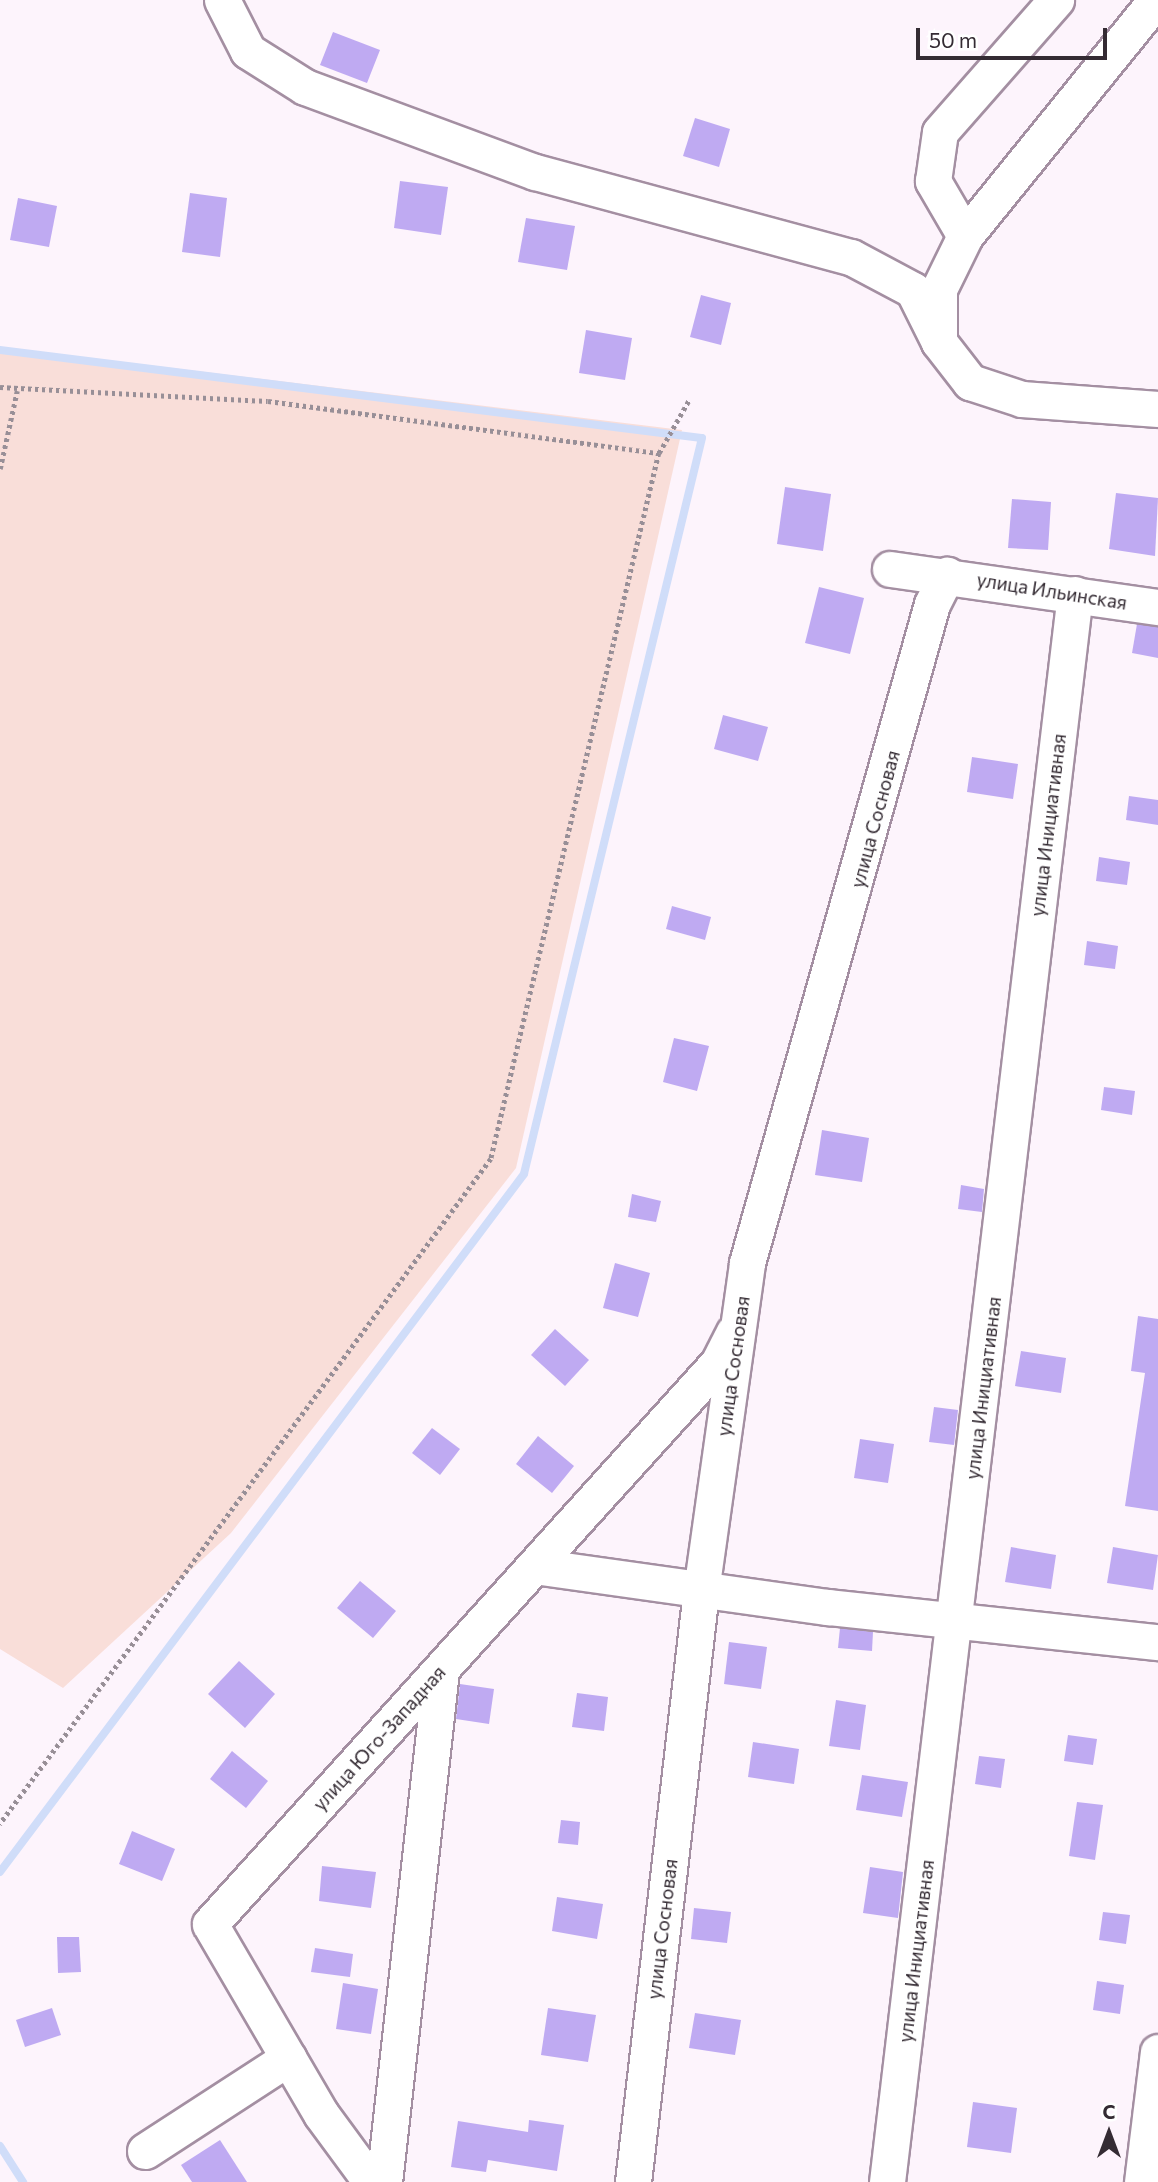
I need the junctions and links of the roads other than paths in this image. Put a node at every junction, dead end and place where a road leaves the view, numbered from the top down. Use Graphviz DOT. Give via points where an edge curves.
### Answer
graph roads {
  1 [pos="222,0"];
  2 [pos="1056,0"];
  3 [pos="1156,0"];
  4 [pos="965,236"];
  5 [pos="939,342"];
  6 [pos="1158,409"];
  7 [pos="890,569"];
  8 [pos="947,575"];
  9 [pos="1075,594"];
  10 [pos="1158,607"];
  11 [pos="741,1317"];
  12 [pos="535,1566"];
  13 [pos="701,1591"];
  14 [pos="956,1618"];
  15 [pos="1158,1642"];
  16 [pos="441,1670"];
  17 [pos="1158,2052"];
  18 [pos="288,2058"];
  19 [pos="145,2151"];
  20 [pos="371,2182"];
  21 [pos="384,2182"];
  22 [pos="633,2182"];
  23 [pos="887,2182"];
  24 [pos="1142,2182"];
  1 -- 5 [label="street" via="248,51 305,87 535,172 851,257 912,290"];
  2 -- 4 [label="street" via="940,132 933,181"];
  3 -- 4 [label="street"];
  4 -- 5 [label="street" via="939,289"];
  5 -- 6 [label="street" via="970,382 1022,399"];
  7 -- 8 [label="street, улица Ильинская"];
  8 -- 9 [label="street, улица Ильинская"];
  8 -- 11 [label="street, улица Сосновая" via="932,604 747,1263"];
  9 -- 10 [label="street, улица Ильинская"];
  9 -- 14 [label="street, улица Инициативная"];
  11 -- 12 [label="street, улица Юго-Западная" via="718,1363"];
  11 -- 13 [label="street, улица Сосновая"];
  12 -- 13 [label="street"];
  12 -- 16 [label="street, улица Юго-Западная"];
  13 -- 14 [label="street"];
  13 -- 22 [label="street, улица Сосновая"];
  14 -- 15 [label="street"];
  14 -- 23 [label="street, улица Инициативная"];
  16 -- 18 [label="street, улица Юго-Западная" via="209,1924"];
  16 -- 21 [label="street"];
  17 -- 24 [label="street"];
  18 -- 19 [label="street"];
  18 -- 20 [label="street, улица Юго-Западная"];
}
